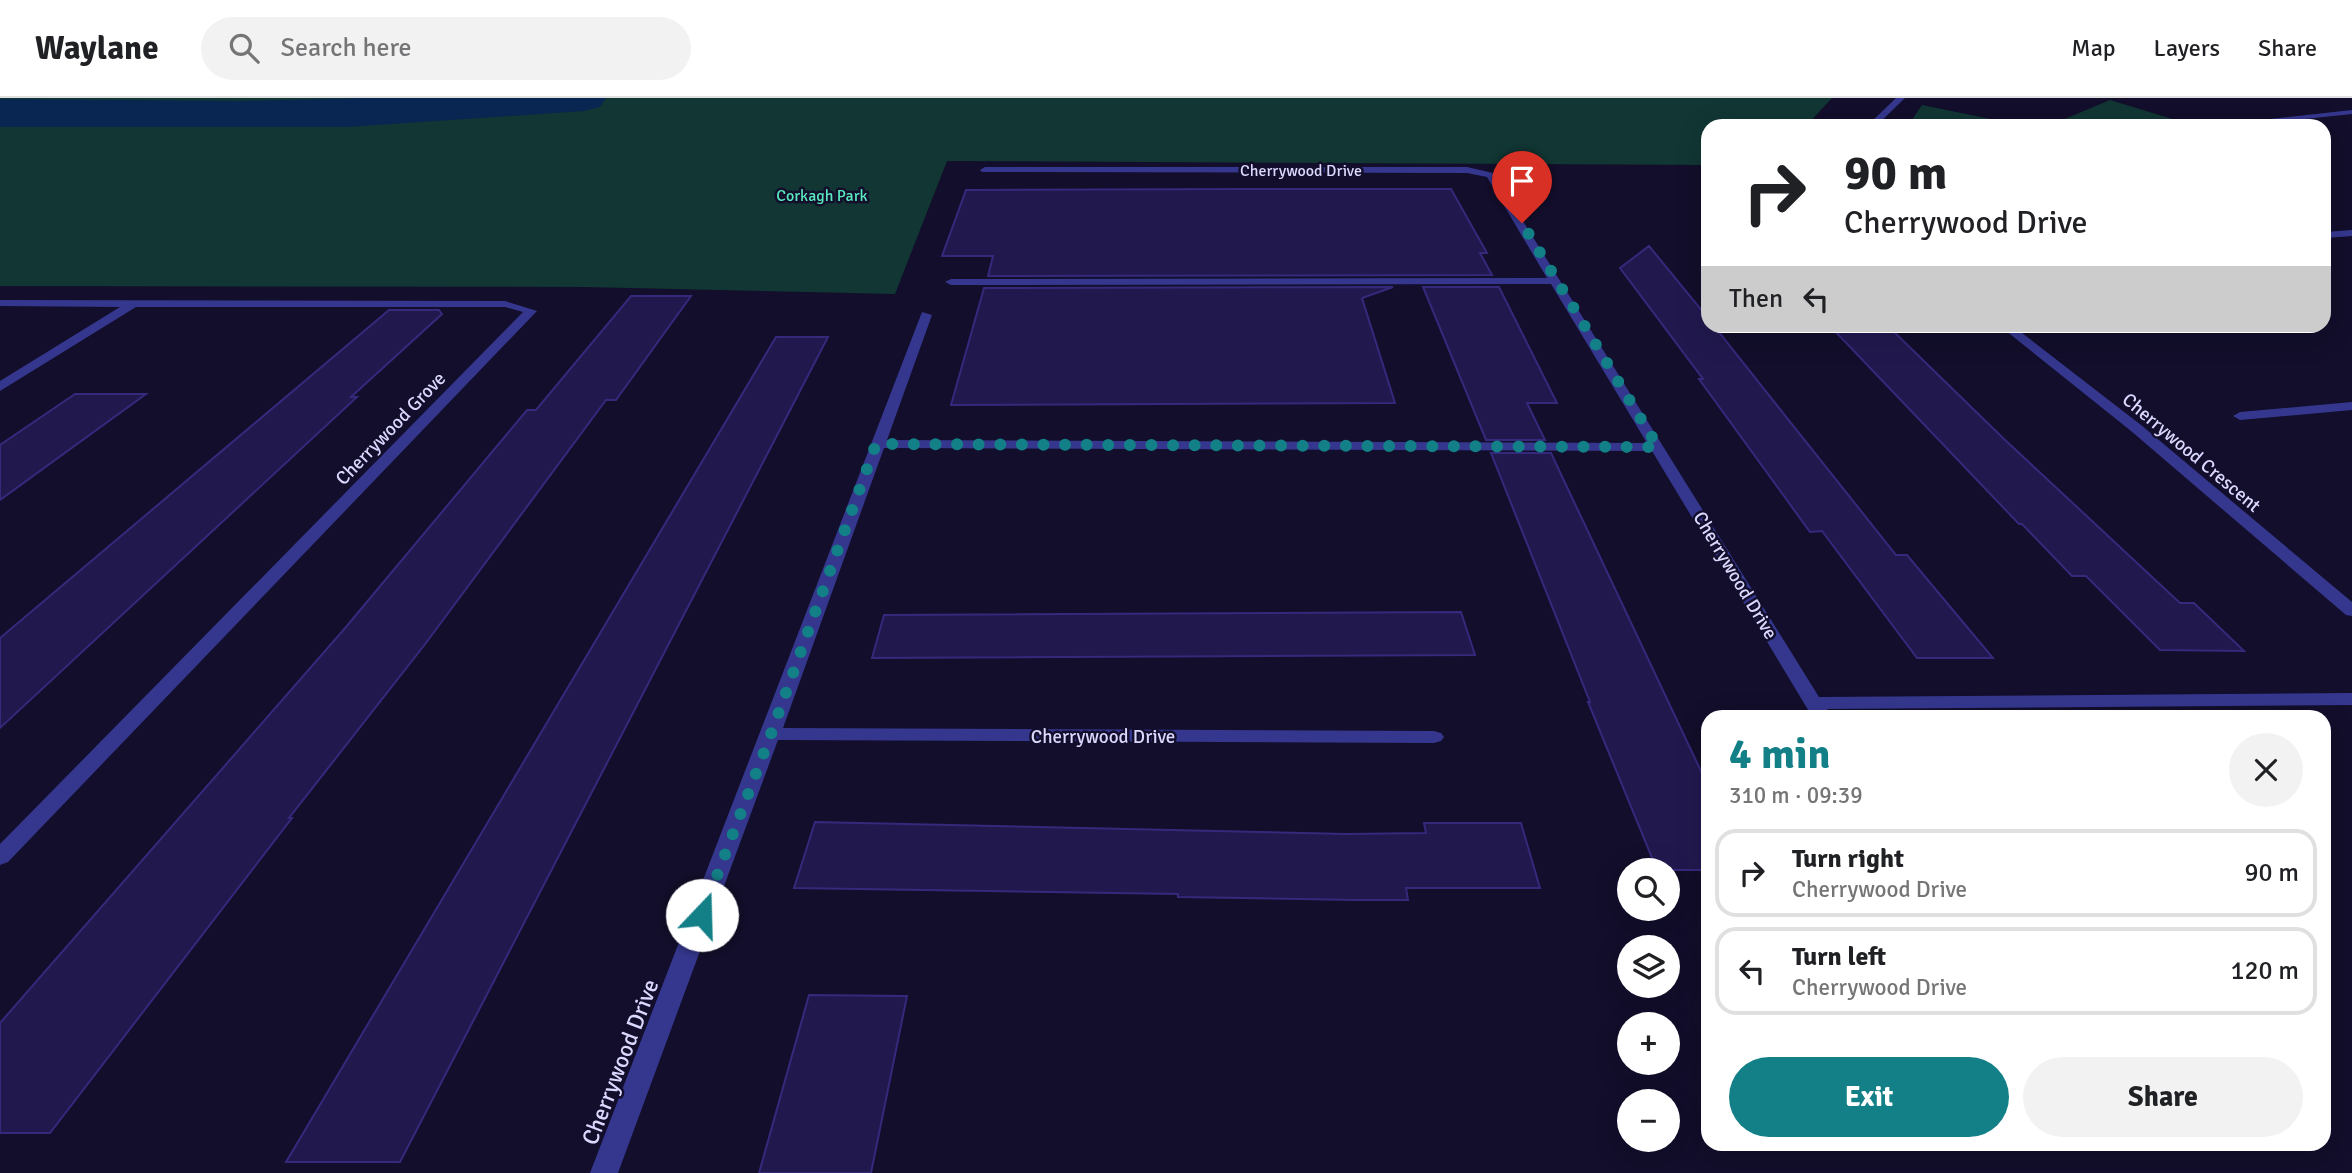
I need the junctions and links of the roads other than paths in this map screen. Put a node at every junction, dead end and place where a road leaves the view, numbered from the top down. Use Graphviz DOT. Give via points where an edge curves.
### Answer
graph roads {
  1 [pos="1901,98"];
  2 [pos="2352,112"];
  3 [pos="1878,119"];
  4 [pos="2282,119"];
  5 [pos="985,170"];
  6 [pos="2352,233"];
  7 [pos="2331,234"];
  8 [pos="1557,281"];
  9 [pos="951,282"];
  10 [pos="0,303"];
  11 [pos="134,303"];
  12 [pos="926,315"];
  13 [pos="2015,333"];
  14 [pos="0,387"];
  15 [pos="2352,405"];
  16 [pos="2240,416"];
  17 [pos="876,444"];
  18 [pos="1658,447"];
  19 [pos="2352,611"];
  20 [pos="2352,699"];
  21 [pos="1819,710"];
  22 [pos="771,734"];
  23 [pos="1434,737"];
  24 [pos="0,857"];
  25 [pos="604,1173"];
  1 -- 3 [label="street"];
  2 -- 4 [label="street"];
  5 -- 8 [label="street, Cherrywood Drive" via="1467,170 1490,175"];
  6 -- 7 [label="street"];
  8 -- 9 [label="street"];
  8 -- 18 [label="street, Cherrywood Drive"];
  10 -- 11 [label="street, Cherrywood Grove"];
  11 -- 14 [label="street"];
  11 -- 24 [label="street, Cherrywood Grove" via="505,304 531,311"];
  12 -- 17 [label="street, Cherrywood Drive"];
  13 -- 19 [label="street, Cherrywood Crescent" via="2136,428"];
  15 -- 16 [label="street"];
  17 -- 18 [label="street"];
  17 -- 22 [label="street, Cherrywood Drive"];
  18 -- 21 [label="street, Cherrywood Drive"];
  20 -- 21 [label="street, Cherrywood Drive"];
  22 -- 23 [label="street, Cherrywood Drive"];
  22 -- 25 [label="street, Cherrywood Drive"];
}
